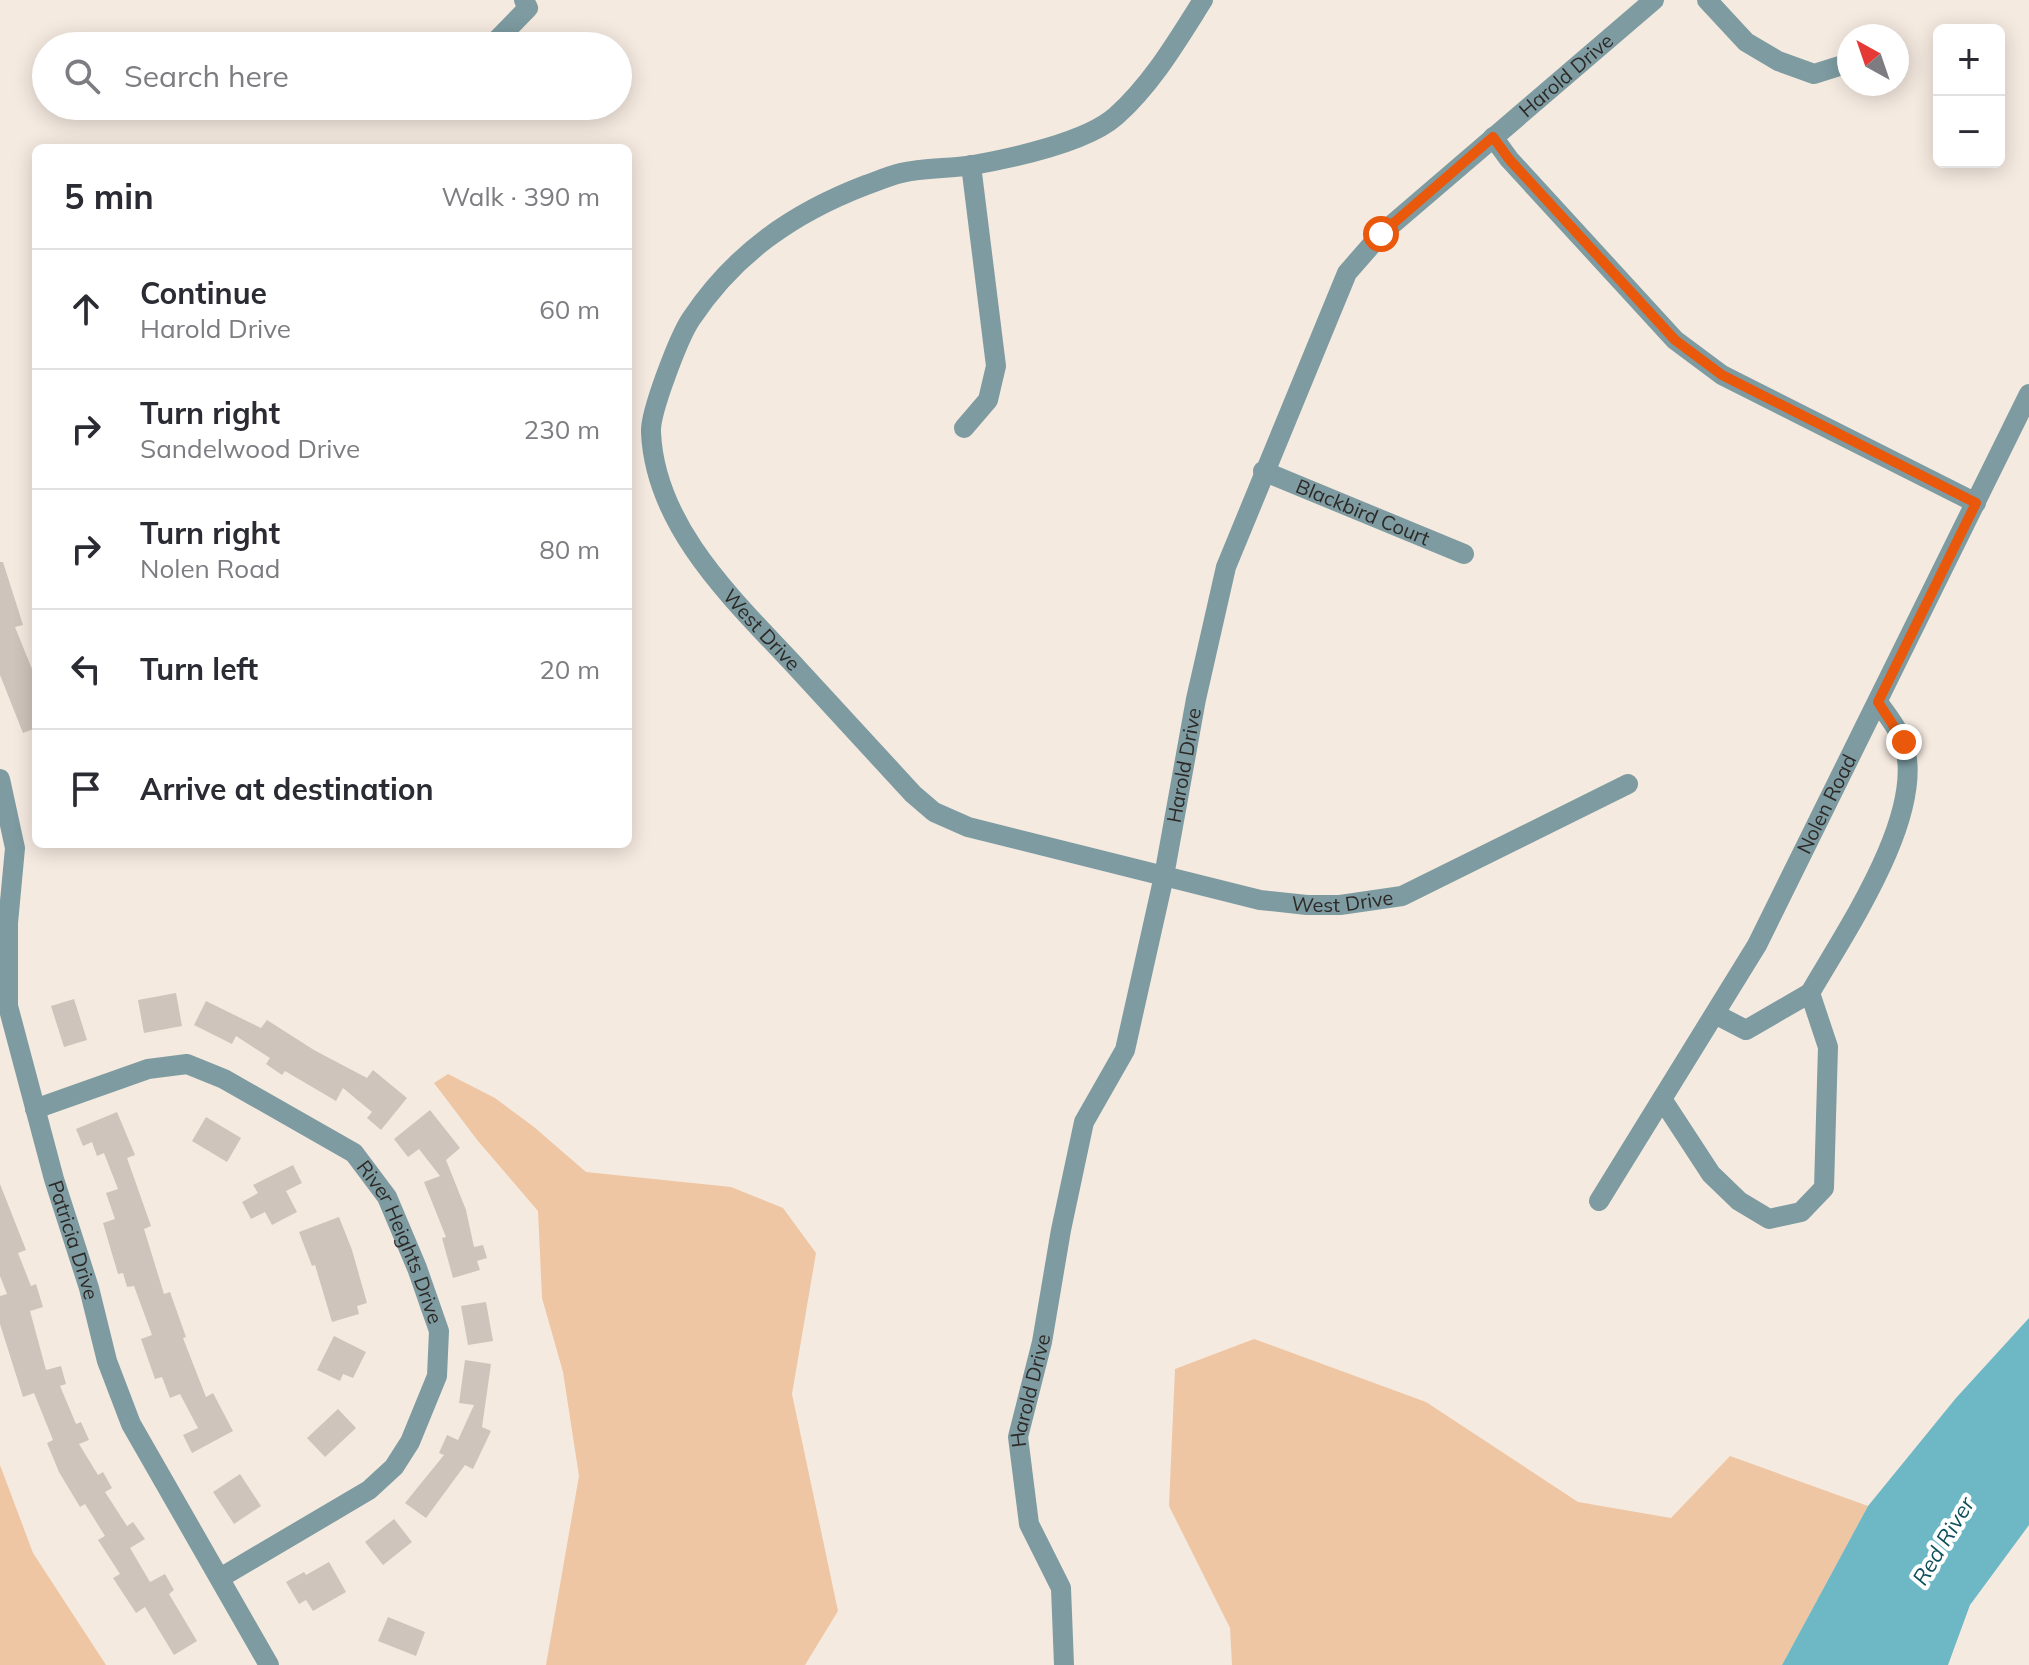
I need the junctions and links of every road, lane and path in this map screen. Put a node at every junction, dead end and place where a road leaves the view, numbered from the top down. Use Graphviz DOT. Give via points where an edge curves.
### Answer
graph roads {
  1 [pos="524,0"];
  2 [pos="1203,0"];
  3 [pos="1654,0"];
  4 [pos="1707,0"];
  5 [pos="505,32"];
  6 [pos="1837,67"];
  7 [pos="1493,137"];
  8 [pos="971,165"];
  9 [pos="2029,394"];
  10 [pos="964,428"];
  11 [pos="1263,471"];
  12 [pos="1976,503"];
  13 [pos="1464,554"];
  14 [pos="1878,702"];
  15 [pos="0,779"];
  16 [pos="1628,784"];
  17 [pos="1164,876"];
  18 [pos="1810,993"];
  19 [pos="1715,1014"];
  20 [pos="1662,1099"];
  21 [pos="35,1109"];
  22 [pos="1599,1201"];
  23 [pos="220,1578"];
  24 [pos="269,1665"];
  25 [pos="1064,1665"];
  1 -- 5 [label="street" via="528,8"];
  2 -- 8 [label="street, West Drive" via="1163,64 1114,118 1073,139"];
  3 -- 7 [label="street, Harold Drive"];
  4 -- 6 [label="street" via="1746,42 1778,61 1814,74"];
  7 -- 11 [label="street, Harold Drive" via="1381,234 1347,273"];
  7 -- 12 [label="street" via="1692,355"];
  8 -- 10 [label="street" via="996,366 988,400"];
  8 -- 17 [label="street, West Drive" via="902,172 865,185 802,214 748,251 709,292 681,334 650,429 658,474 673,514 729,594 934,812 968,827"];
  9 -- 12 [label="street, Nolen Road"];
  11 -- 13 [label="street, Blackbird Court"];
  11 -- 17 [label="street, Harold Drive" via="1226,567"];
  12 -- 14 [label="street, Nolen Road"];
  14 -- 18 [label="street" via="1904,742 1909,780 1902,816 1875,879"];
  14 -- 19 [label="street, Nolen Road" via="1757,945"];
  15 -- 21 [label="street, Patricia Drive" via="15,848 8,1006"];
  16 -- 17 [label="street, West Drive" via="1402,896 1307,905 1260,900"];
  17 -- 25 [label="street, Harold Drive" via="1125,1050 1084,1122 1042,1342 1018,1437 1029,1524 1061,1588"];
  18 -- 19 [label="street" via="1746,1030"];
  18 -- 20 [label="street" via="1828,1047 1824,1188 1801,1212 1769,1219 1739,1201 1711,1174"];
  19 -- 20 [label="street, Nolen Road"];
  20 -- 22 [label="street, Nolen Road"];
  21 -- 23 [label="street, Patricia Drive" via="107,1361 131,1424"];
  21 -- 23 [label="street, River Heights Drive" via="148,1069 187,1064 224,1079 354,1153 387,1197 417,1268 439,1331 437,1376 410,1442 394,1467 369,1490"];
  23 -- 24 [label="street, Patricia Drive"];
}
